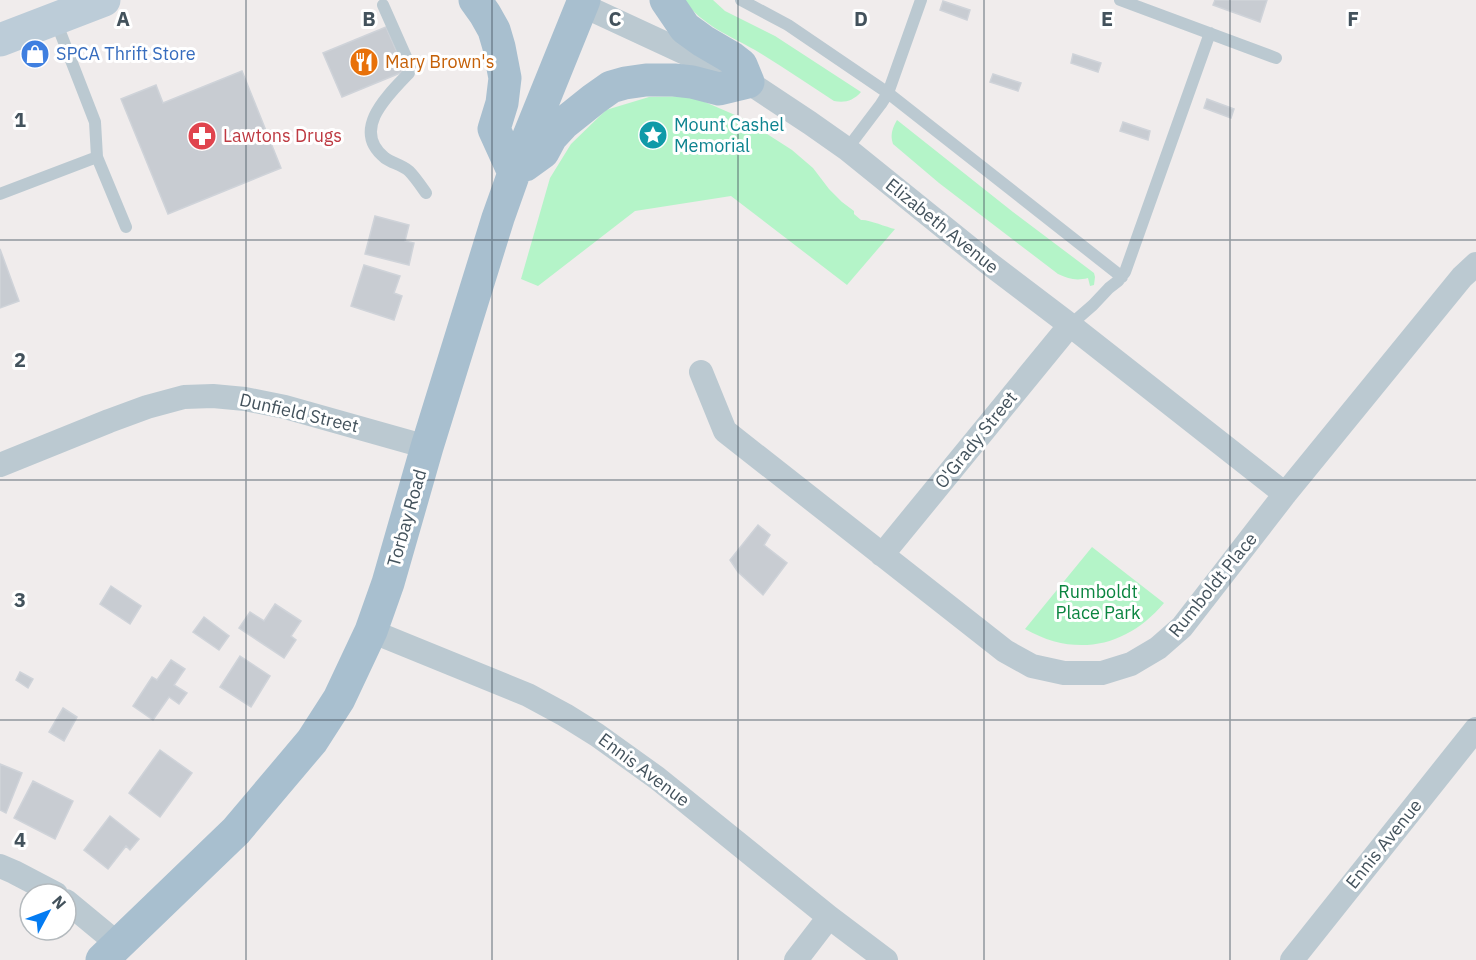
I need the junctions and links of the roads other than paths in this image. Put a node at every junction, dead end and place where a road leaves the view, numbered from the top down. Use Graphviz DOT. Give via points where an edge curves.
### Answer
graph roads {
  1 [pos="104,0"];
  2 [pos="475,0"];
  3 [pos="666,0"];
  4 [pos="741,0"];
  5 [pos="921,0"];
  6 [pos="1120,0"];
  7 [pos="580,2"];
  8 [pos="383,5"];
  9 [pos="55,18"];
  10 [pos="1210,33"];
  11 [pos="0,40"];
  12 [pos="1276,58"];
  13 [pos="748,82"];
  14 [pos="888,93"];
  15 [pos="847,149"];
  16 [pos="97,157"];
  17 [pos="514,173"];
  18 [pos="426,193"];
  19 [pos="0,194"];
  20 [pos="126,227"];
  21 [pos="1476,264"];
  22 [pos="1122,277"];
  23 [pos="1070,325"];
  24 [pos="701,372"];
  25 [pos="427,447"];
  26 [pos="0,465"];
  27 [pos="1286,495"];
  28 [pos="882,555"];
  29 [pos="371,631"];
  30 [pos="1476,729"];
  31 [pos="0,866"];
  32 [pos="33,882"];
  33 [pos="78,915"];
  34 [pos="829,917"];
  35 [pos="110,952"];
  36 [pos="796,960"];
  37 [pos="886,960"];
  38 [pos="1292,960"];
  1 -- 9 [label="main road"];
  2 -- 17 [label="main road" via="494,30 499,47 505,78 494,129"];
  3 -- 13 [label="main road" via="686,28 741,65"];
  4 -- 14 [label="lane" via="788,25"];
  5 -- 14 [label="lane"];
  6 -- 10 [label="lane"];
  7 -- 13 [label="street, Elizabeth Avenue"];
  7 -- 17 [label="main road, Torbay Road"];
  8 -- 18 [label="lane" via="410,66 409,73 376,112 370,130 374,146 391,162 408,170"];
  9 -- 11 [label="main road"];
  9 -- 16 [label="lane" via="95,122"];
  10 -- 12 [label="lane"];
  10 -- 22 [label="lane"];
  13 -- 15 [label="street, Elizabeth Avenue"];
  13 -- 17 [label="main road" via="719,88 674,80 646,80 611,87 564,123 543,152"];
  14 -- 15 [label="lane"];
  14 -- 22 [label="lane"];
  15 -- 23 [label="street, Elizabeth Avenue"];
  16 -- 19 [label="lane"];
  16 -- 20 [label="lane"];
  17 -- 25 [label="main road, Torbay Road"];
  21 -- 27 [label="street, Rumboldt Place"];
  22 -- 23 [label="lane"];
  23 -- 27 [label="street, Elizabeth Avenue"];
  23 -- 28 [label="street, O'Grady Street"];
  24 -- 28 [label="street, Rumboldt Place" via="725,431"];
  25 -- 26 [label="street, Dunfield Street" via="285,406 213,396 184,397 109,421"];
  25 -- 29 [label="main road, Torbay Road"];
  27 -- 28 [label="street, Rumboldt Place" via="1182,627 1131,664 1102,673 1064,673 1032,666 1005,651"];
  29 -- 34 [label="street, Ennis Avenue" via="565,714 657,778"];
  29 -- 35 [label="main road, Torbay Road" via="339,699 312,741 236,831"];
  30 -- 38 [label="street, Ennis Avenue"];
  31 -- 32 [label="street"];
  33 -- 35 [label="street"];
  34 -- 36 [label="street"];
  34 -- 37 [label="street, Ennis Avenue"];
}
